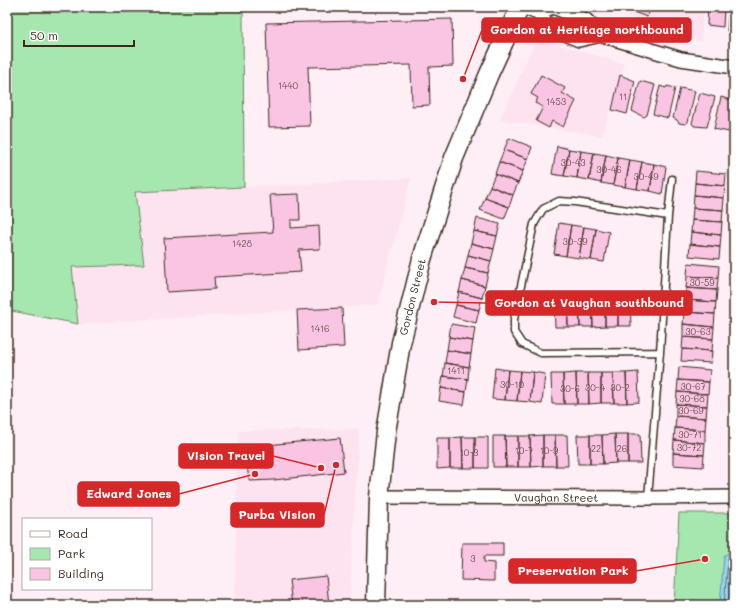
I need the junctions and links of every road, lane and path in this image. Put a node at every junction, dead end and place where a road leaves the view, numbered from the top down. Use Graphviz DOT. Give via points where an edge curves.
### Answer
graph roads {
  1 [pos="521,7"];
  2 [pos="538,13"];
  3 [pos="601,35"];
  4 [pos="734,67"];
  5 [pos="672,179"];
  6 [pos="668,216"];
  7 [pos="660,352"];
  8 [pos="378,497"];
  9 [pos="734,497"];
  10 [pos="648,498"];
  11 [pos="376,605"];
  1 -- 2 [label="street"];
  1 -- 8 [label="main road, Gordon Street" via="489,74 454,158 422,259 400,347"];
  2 -- 3 [label="street" via="553,7 586,20"];
  2 -- 3 [label="street" via="548,27 579,40"];
  3 -- 4 [label="street" via="681,59"];
  5 -- 6 [label="lane"];
  6 -- 7 [label="lane"];
  6 -- 7 [label="lane" via="559,201 543,209 534,224 514,319 514,332 522,344 541,353"];
  7 -- 10 [label="lane"];
  8 -- 10 [label="street, Vaughan Street"];
  8 -- 11 [label="main road, Gordon Street"];
  9 -- 10 [label="street, Vaughan Street"];
}
